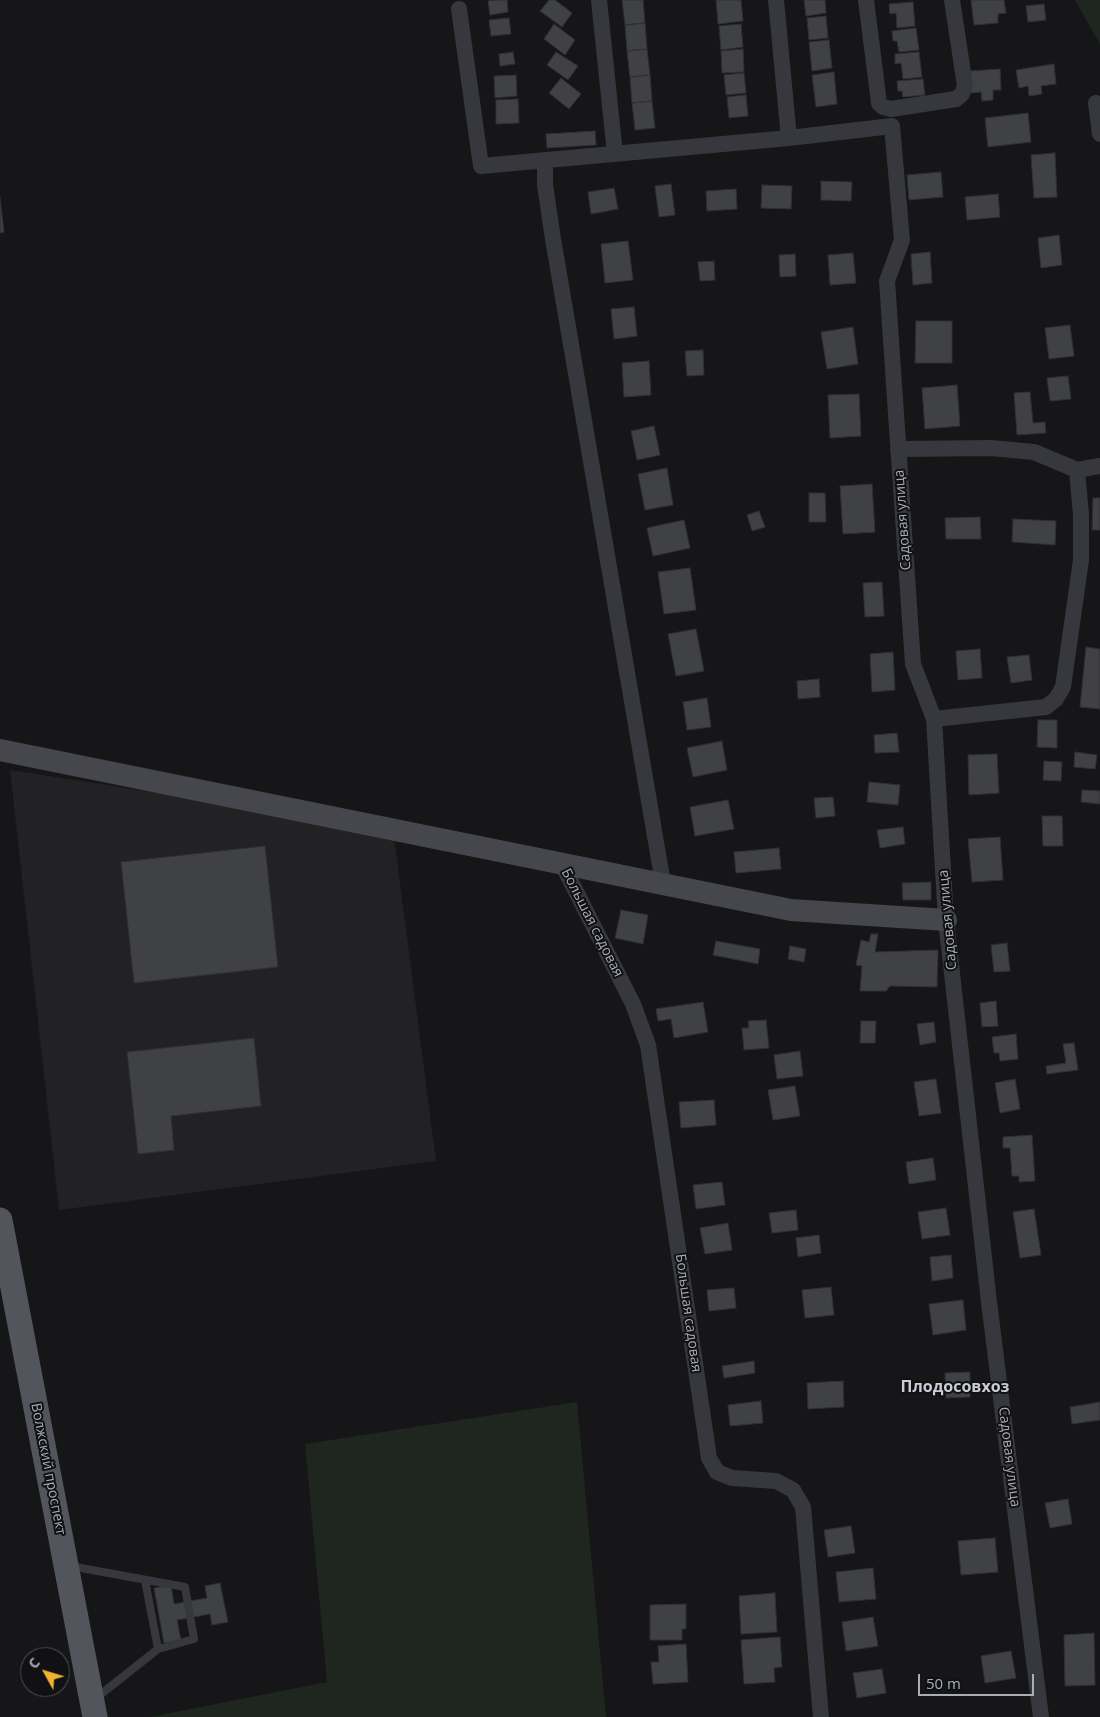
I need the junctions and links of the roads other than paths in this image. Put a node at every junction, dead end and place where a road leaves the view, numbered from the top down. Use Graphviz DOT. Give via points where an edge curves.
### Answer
graph roads {
  1 [pos="599,0"];
  2 [pos="776,0"];
  3 [pos="866,0"];
  4 [pos="952,0"];
  5 [pos="459,9"];
  6 [pos="1096,103"];
  7 [pos="1100,134"];
  8 [pos="789,138"];
  9 [pos="615,154"];
  10 [pos="545,160"];
  11 [pos="898,449"];
  12 [pos="1100,466"];
  13 [pos="1077,470"];
  14 [pos="934,719"];
  15 [pos="0,750"];
  16 [pos="561,862"];
  17 [pos="662,883"];
  18 [pos="946,920"];
  19 [pos="0,1220"];
  20 [pos="66,1565"];
  21 [pos="145,1580"];
  22 [pos="158,1649"];
  23 [pos="94,1709"];
  24 [pos="821,1717"];
  25 [pos="1041,1717"];
  1 -- 9 [label="street"];
  2 -- 8 [label="street"];
  3 -- 4 [label="street" via="879,103 890,109 956,99 962,94 965,86"];
  5 -- 10 [label="street" via="481,166"];
  6 -- 7 [label="street"];
  8 -- 9 [label="street"];
  8 -- 11 [label="street, Садовая улица" via="892,126 902,240 887,281"];
  9 -- 10 [label="street"];
  10 -- 17 [label="street" via="553,240"];
  11 -- 13 [label="street" via="991,448 1034,452"];
  11 -- 14 [label="street, Садовая улица" via="913,664"];
  12 -- 13 [label="street"];
  13 -- 14 [label="street" via="1081,560 1063,687 1046,707"];
  14 -- 18 [label="street, Садовая улица"];
  15 -- 16 [label="street"];
  16 -- 17 [label="street"];
  16 -- 24 [label="street, Большая садовая" via="633,1004 648,1045 709,1458 717,1472 732,1478 776,1481 793,1490 803,1506"];
  17 -- 18 [label="street" via="791,910"];
  18 -- 25 [label="street, Садовая улица" via="989,1302"];
  19 -- 20 [label="main road, Волжский проспект"];
  20 -- 21 [label="lane"];
  20 -- 23 [label="main road, Волжский проспект"];
  21 -- 22 [label="lane"];
  21 -- 22 [label="lane" via="185,1587 194,1639"];
  22 -- 23 [label="lane"];
}
